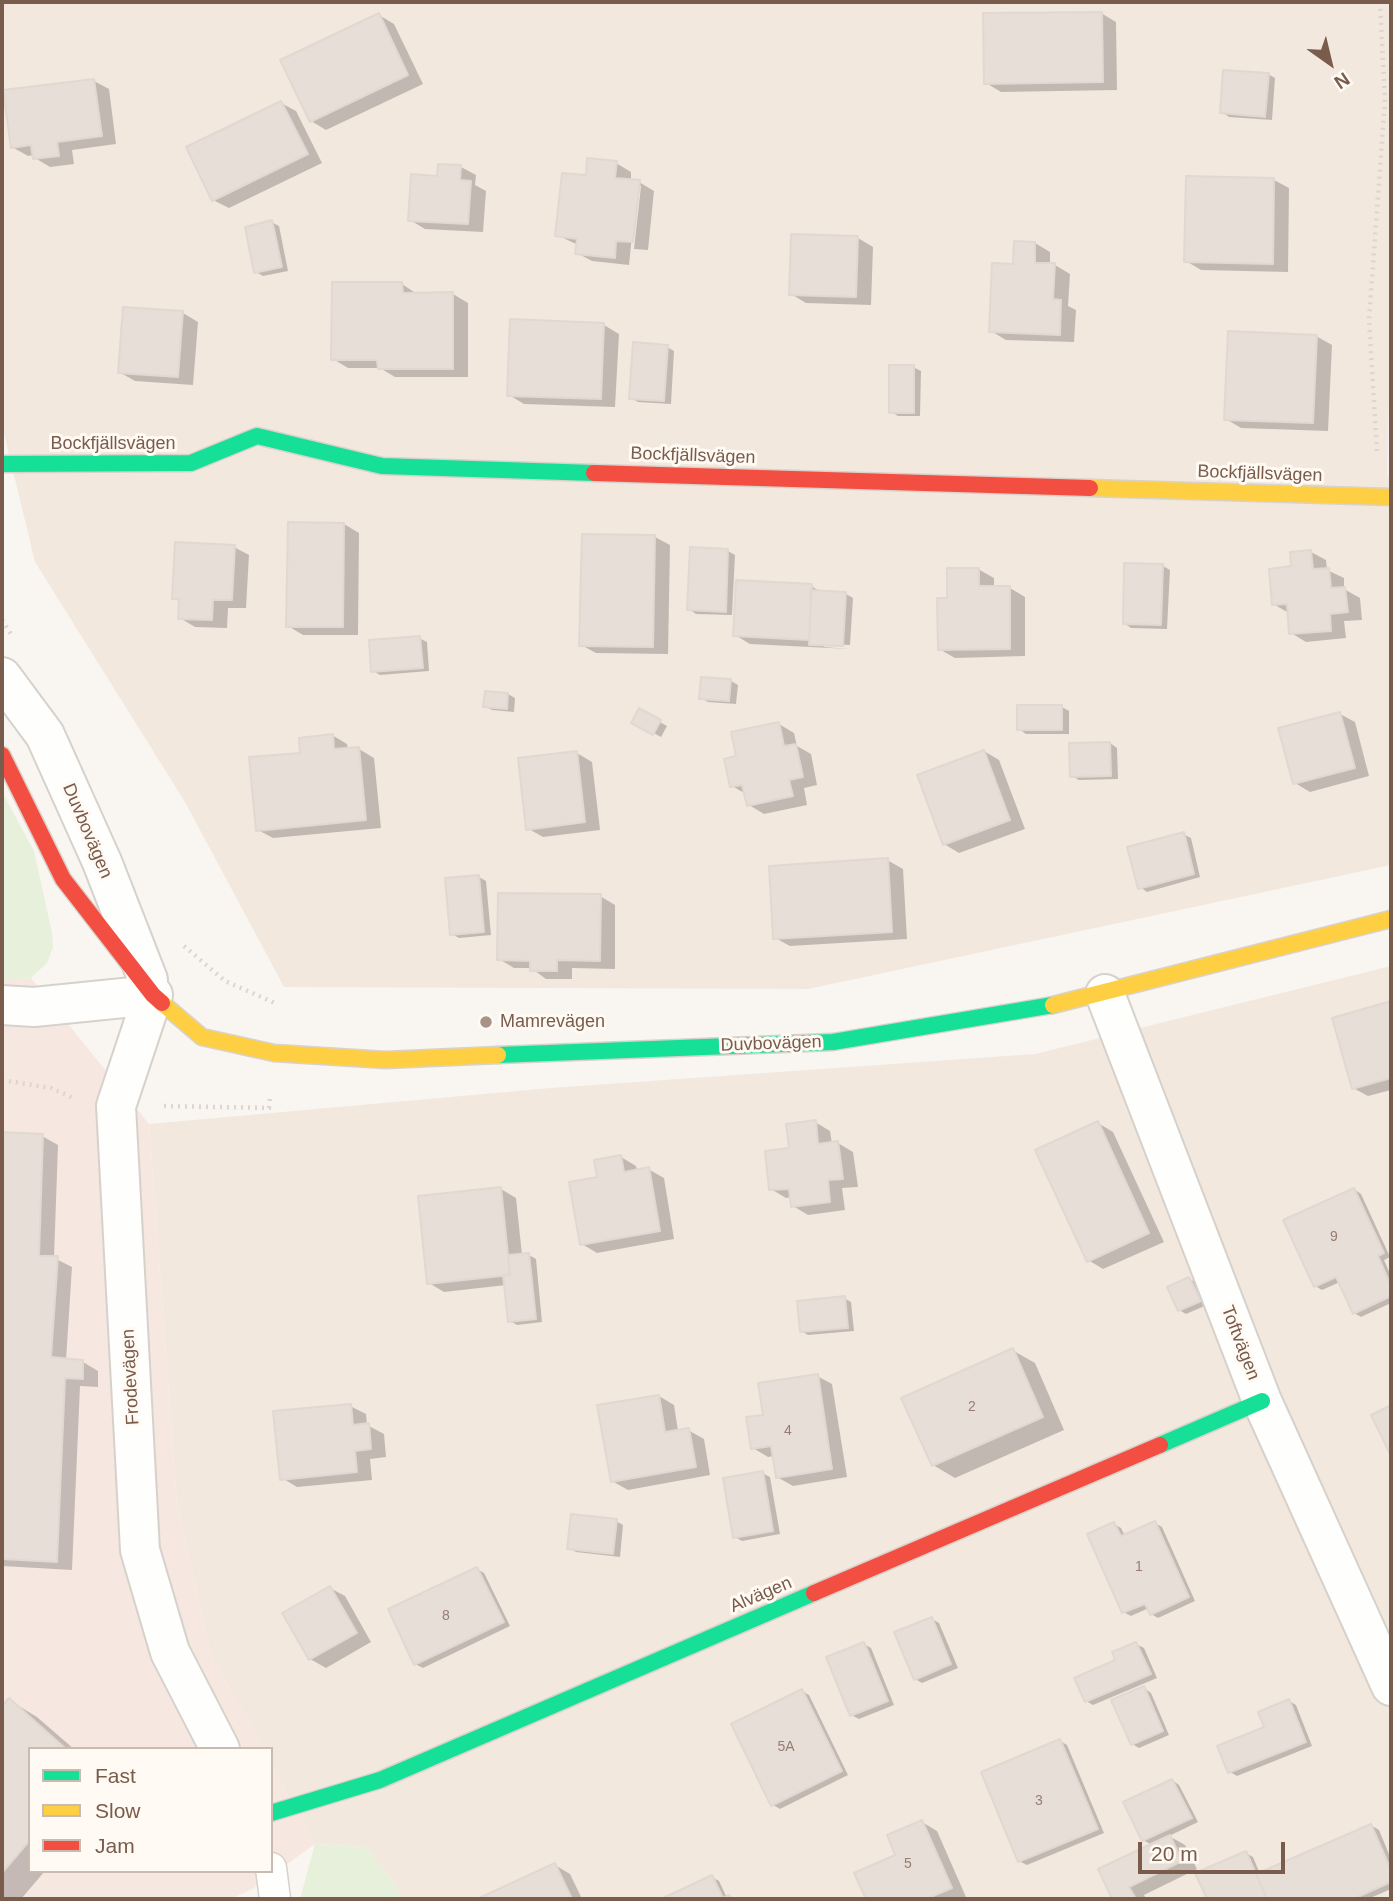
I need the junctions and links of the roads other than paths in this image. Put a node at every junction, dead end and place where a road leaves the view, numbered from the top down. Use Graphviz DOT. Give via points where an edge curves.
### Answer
graph roads {
  1 [pos="2,464"];
  2 [pos="1385,497"];
  3 [pos="2,677"];
  4 [pos="2,755"];
  5 [pos="1391,919"];
  6 [pos="1105,994"];
  7 [pos="153,995"];
  8 [pos="2,1005"];
  9 [pos="1262,1401"];
  10 [pos="1391,1686"];
  11 [pos="219,1747"];
  12 [pos="273,1812"];
  13 [pos="272,1873"];
  14 [pos="275,1899"];
  1 -- 2 [label="street, Bockfjällsvägen" via="191,463 257,436 382,466"];
  3 -- 7 [label="street, Duvbovägen" via="46,735"];
  4 -- 7 [label="street, Duvbovägen" via="63,879"];
  5 -- 6 [label="street, Duvbovägen"];
  6 -- 7 [label="street, Duvbovägen" via="833,1042 386,1060 274,1053 202,1037"];
  6 -- 9 [label="street, Toftvägen"];
  7 -- 8 [label="street" via="34,1007"];
  7 -- 11 [label="street, Frodevägen" via="116,1106 140,1550 170,1652"];
  9 -- 10 [label="street, Toftvägen"];
  9 -- 12 [label="street, Alvägen" via="380,1780"];
  13 -- 14 [label="lane"];
}
